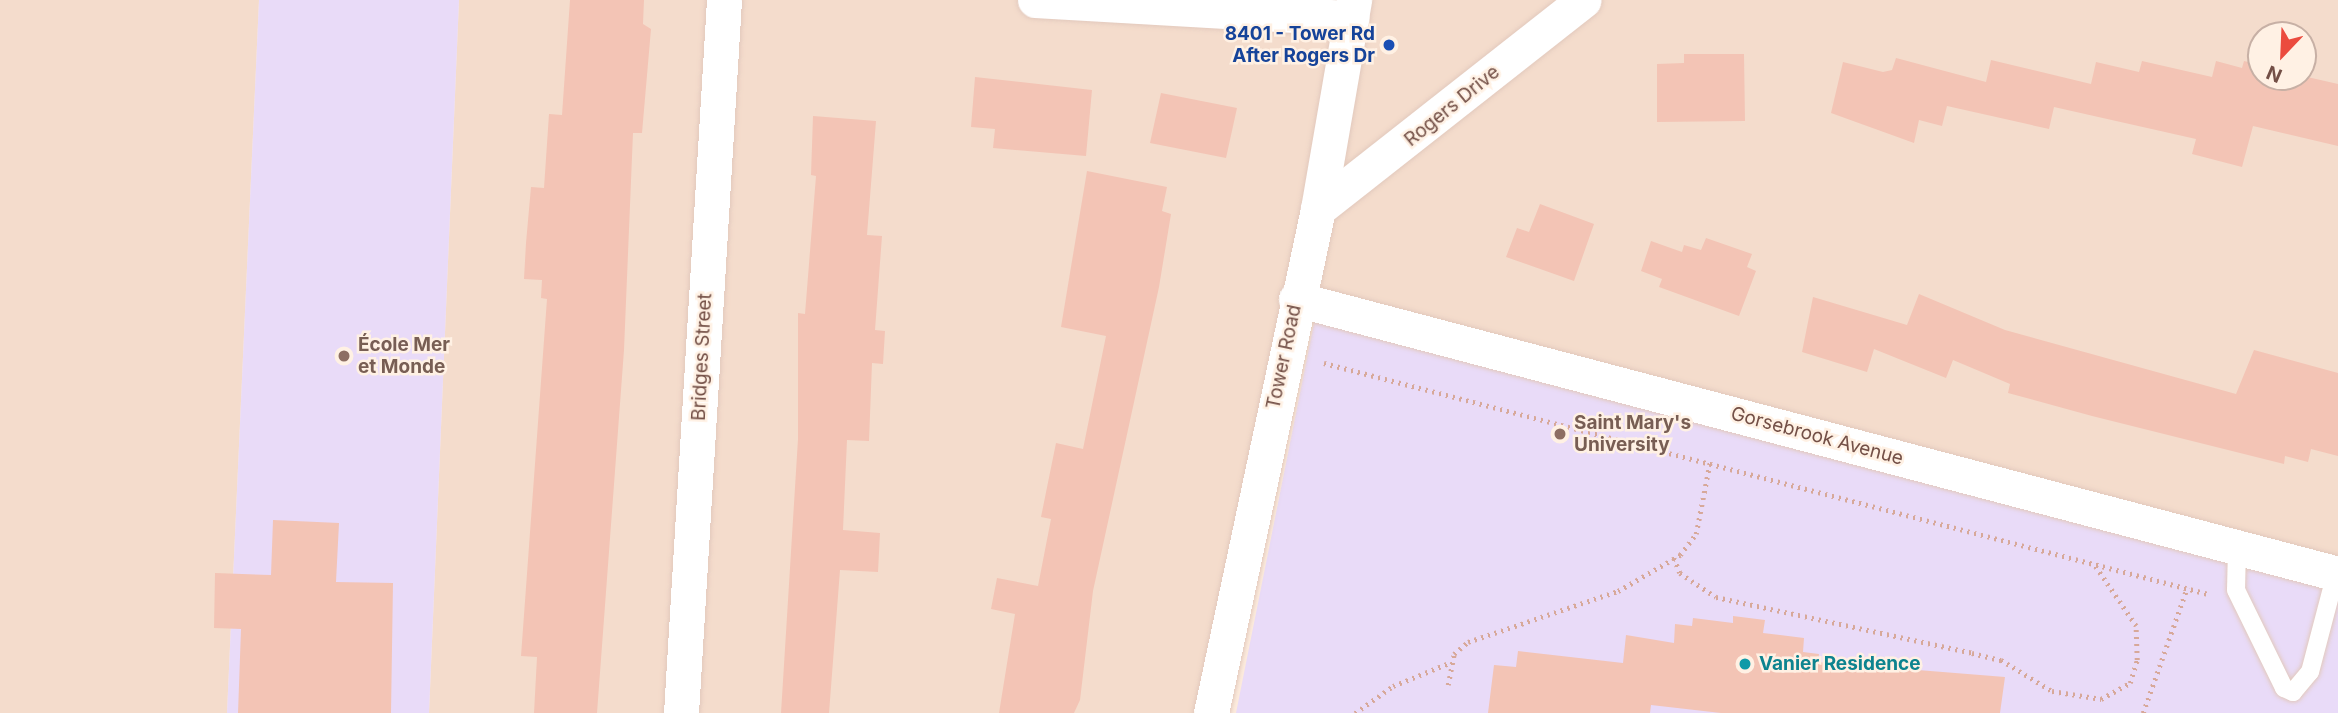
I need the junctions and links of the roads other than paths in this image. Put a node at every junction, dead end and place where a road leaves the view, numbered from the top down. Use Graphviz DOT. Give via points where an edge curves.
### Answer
graph roads {
  1 [pos="724,0"];
  2 [pos="1035,0"];
  3 [pos="1584,0"];
  4 [pos="1352,9"];
  5 [pos="1318,209"];
  6 [pos="1296,299"];
  7 [pos="2237,547"];
  8 [pos="2337,574"];
  9 [pos="681,713"];
  10 [pos="1211,713"];
  1 -- 9 [label="street, Bridges Street"];
  2 -- 4 [label="street"];
  3 -- 5 [label="street, Rogers Drive"];
  4 -- 5 [label="street, Tower Road"];
  5 -- 6 [label="street, Tower Road"];
  6 -- 7 [label="street, Gorsebrook Avenue"];
  6 -- 10 [label="street, Tower Road"];
  7 -- 8 [label="street, Gorsebrook Avenue"];
  7 -- 8 [label="lane" via="2241,603 2284,688 2293,692 2310,672"];
}
